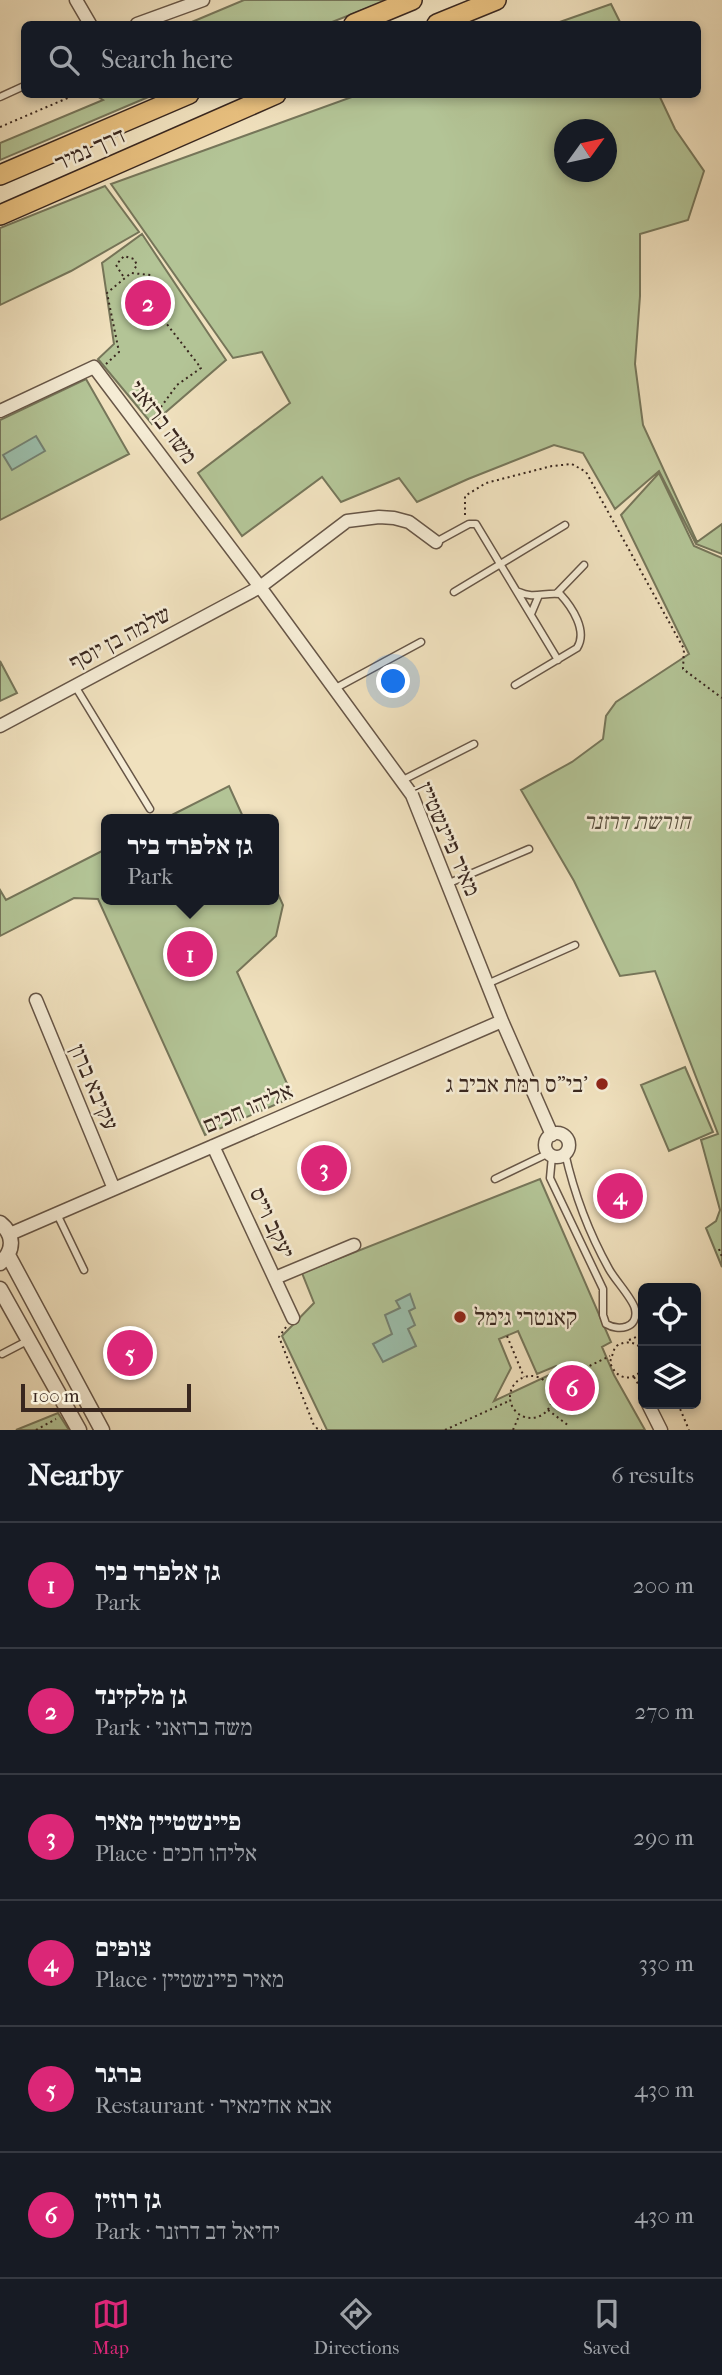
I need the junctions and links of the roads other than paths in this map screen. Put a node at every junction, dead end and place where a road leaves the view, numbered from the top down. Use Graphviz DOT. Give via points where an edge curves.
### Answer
graph roads {
  1 [pos="76,0"];
  2 [pos="203,0"];
  3 [pos="412,0"];
  4 [pos="496,0"];
  5 [pos="88,21"];
  6 [pos="145,21"];
  7 [pos="361,21"];
  8 [pos="444,21"];
  9 [pos="21,87"];
  10 [pos="0,97"];
  11 [pos="180,98"];
  12 [pos="267,98"];
  13 [pos="0,175"];
  14 [pos="0,215"];
  15 [pos="0,411"];
  16 [pos="565,525"];
  17 [pos="436,542"];
  18 [pos="501,564"];
  19 [pos="584,565"];
  20 [pos="260,587"];
  21 [pos="454,592"];
  22 [pos="517,592"];
  23 [pos="557,593"];
  24 [pos="539,595"];
  25 [pos="531,614"];
  26 [pos="421,642"];
  27 [pos="558,660"];
  28 [pos="515,685"];
  29 [pos="75,686"];
  30 [pos="334,689"];
  31 [pos="0,726"];
  32 [pos="474,744"];
  33 [pos="401,780"];
  34 [pos="150,809"];
  35 [pos="529,849"];
  36 [pos="447,884"];
  37 [pos="575,944"];
  38 [pos="487,984"];
  39 [pos="36,1000"];
  40 [pos="502,1021"];
  41 [pos="551,1135"];
  42 [pos="213,1146"];
  43 [pos="565,1153"];
  44 [pos="550,1154"];
  45 [pos="495,1179"];
  46 [pos="114,1189"];
  47 [pos="57,1214"];
  48 [pos="5,1228"];
  49 [pos="354,1245"];
  50 [pos="4,1259"];
  51 [pos="83,1270"];
  52 [pos="275,1278"];
  53 [pos="0,1289"];
  54 [pos="293,1318"];
  55 [pos="29,1340"];
  56 [pos="2,1354"];
  57 [pos="650,1409"];
  58 [pos="79,1430"];
  59 [pos="102,1430"];
  60 [pos="661,1430"];
  1 -- 5 [label="street"];
  2 -- 6 [label="street"];
  3 -- 7 [label="highway"];
  4 -- 8 [label="highway"];
  9 -- 10 [label="lane"];
  11 -- 13 [label="highway, דרך נמיר"];
  12 -- 14 [label="highway, דרך נמיר"];
  15 -- 20 [label="street, משה ברזאני" via="94,367"];
  16 -- 18 [label="lane"];
  17 -- 18 [label="lane" via="473,523"];
  17 -- 20 [label="street, שלמה בן יוסף" via="409,522 394,518 347,521"];
  18 -- 21 [label="lane"];
  18 -- 22 [label="lane"];
  19 -- 23 [label="lane"];
  20 -- 29 [label="street, שלמה בן יוסף"];
  20 -- 30 [label="street, מאיר פיינשטיין"];
  22 -- 24 [label="lane"];
  22 -- 25 [label="lane"];
  23 -- 24 [label="lane"];
  23 -- 27 [label="lane" via="582,634 577,648"];
  24 -- 25 [label="lane"];
  25 -- 27 [label="lane"];
  26 -- 30 [label="lane"];
  27 -- 28 [label="lane"];
  29 -- 31 [label="street, שלמה בן יוסף"];
  29 -- 34 [label="lane"];
  30 -- 33 [label="street, מאיר פיינשטיין"];
  32 -- 33 [label="lane"];
  33 -- 36 [label="street, מאיר פיינשטיין" via="412,795"];
  35 -- 36 [label="lane"];
  36 -- 38 [label="street, מאיר פיינשטיין"];
  37 -- 38 [label="lane"];
  38 -- 40 [label="street, מאיר פיינשטיין"];
  39 -- 46 [label="street, עקיבא ברון"];
  40 -- 41 [label="street, מאיר פיינשטיין"];
  40 -- 42 [label="street, אליהו חכים"];
  41 -- 43 [label="street" via="567,1140"];
  41 -- 44 [label="street" via="545,1143"];
  42 -- 46 [label="street, אליהו חכים"];
  42 -- 52 [label="street, יעקב וייס"];
  43 -- 44 [label="street" via="559,1157"];
  43 -- 44 [label="lane" via="600,1253 634,1305 636,1313 628,1325 617,1329 606,1324 603,1289 550,1178"];
  44 -- 45 [label="lane"];
  46 -- 47 [label="street, אליהו חכים"];
  47 -- 48 [label="street, אליהו חכים"];
  47 -- 51 [label="lane"];
  48 -- 50 [label="street" via="11,1247"];
  49 -- 52 [label="street"];
  50 -- 59 [label="street"];
  52 -- 54 [label="street, יעקב וייס"];
  53 -- 55 [label="street"];
  55 -- 56 [label="lane"];
  55 -- 58 [label="street"];
  57 -- 60 [label="street"];
}
